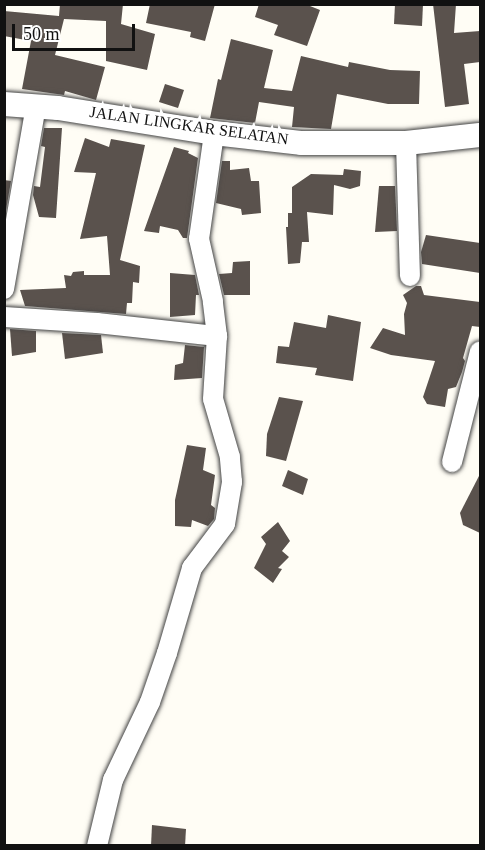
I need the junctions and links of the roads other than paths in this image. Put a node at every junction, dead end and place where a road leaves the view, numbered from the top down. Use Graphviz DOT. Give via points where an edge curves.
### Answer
graph roads {
  1 [pos="4,104"];
  2 [pos="36,106"];
  3 [pos="214,133"];
  4 [pos="480,135"];
  5 [pos="406,143"];
  6 [pos="410,276"];
  7 [pos="4,289"];
  8 [pos="4,317"];
  9 [pos="217,336"];
  10 [pos="480,351"];
  11 [pos="452,462"];
  12 [pos="97,846"];
  1 -- 2 [label="street, JALAN LINGKAR SELATAN"];
  2 -- 3 [label="street, JALAN LINGKAR SELATAN"];
  2 -- 7 [label="street"];
  3 -- 5 [label="street, JALAN LINGKAR SELATAN" via="302,143"];
  3 -- 9 [label="street" via="199,239"];
  4 -- 5 [label="street, JALAN LINGKAR SELATAN"];
  5 -- 6 [label="street"];
  8 -- 9 [label="street"];
  9 -- 12 [label="street" via="213,399 230,457 232,482 225,524 192,568 150,702 113,780"];
  10 -- 11 [label="street"];
}
